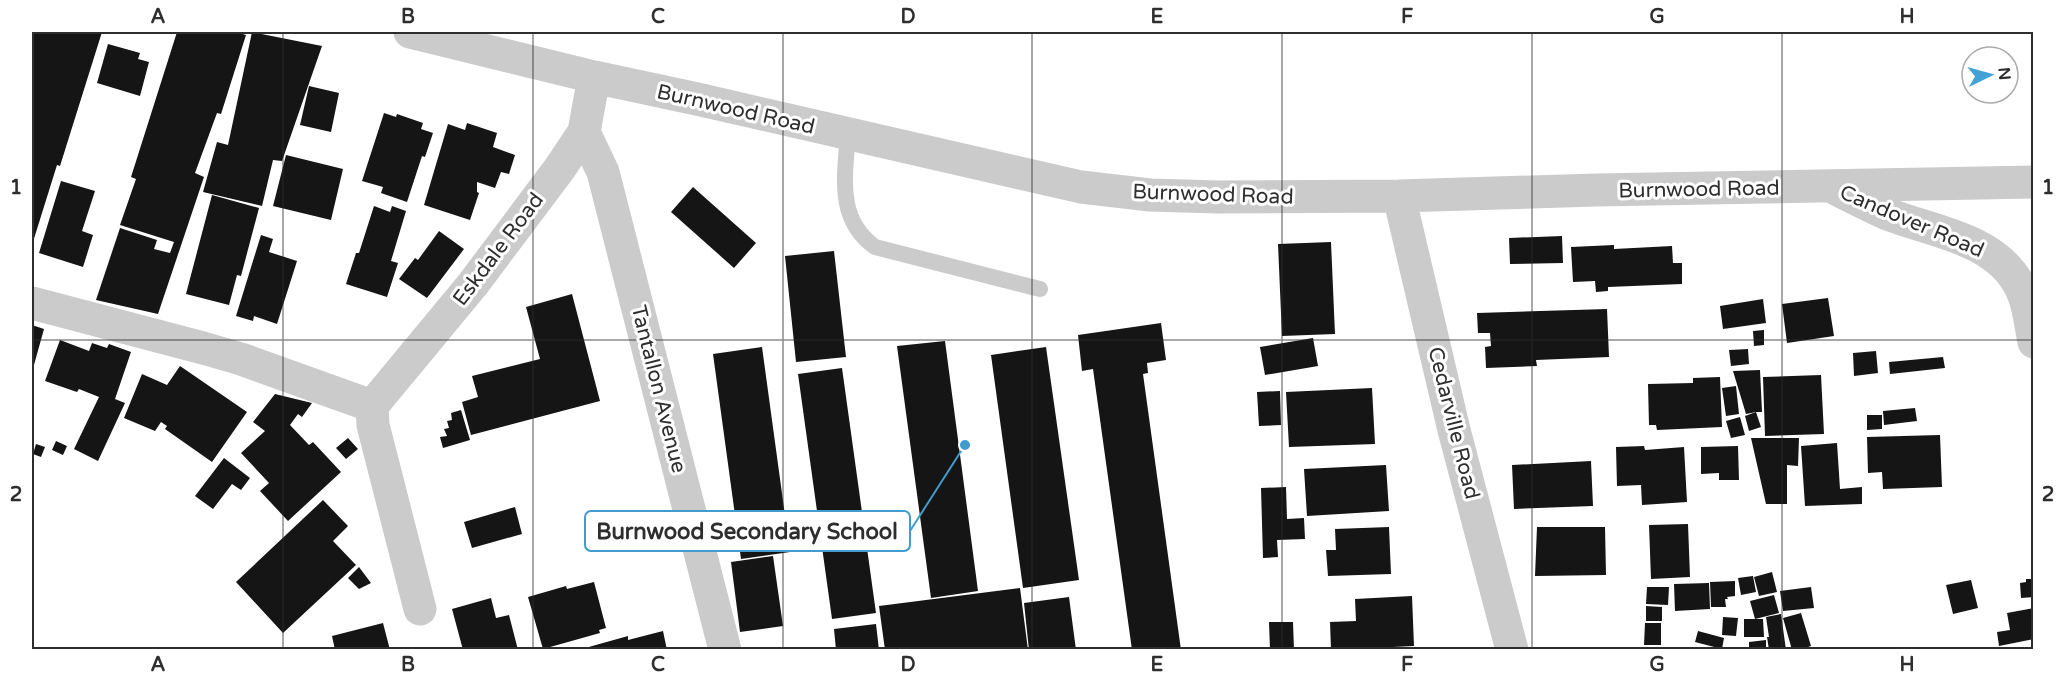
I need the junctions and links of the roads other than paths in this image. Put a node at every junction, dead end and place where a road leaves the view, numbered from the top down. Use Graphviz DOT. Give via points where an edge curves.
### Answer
graph roads {
  1 [pos="410,32"];
  2 [pos="594,77"];
  3 [pos="584,132"];
  4 [pos="848,134"];
  5 [pos="2034,182"];
  6 [pos="1832,187"];
  7 [pos="1399,196"];
  8 [pos="2026,275"];
  9 [pos="1040,289"];
  10 [pos="32,303"];
  11 [pos="2034,342"];
  12 [pos="372,406"];
  13 [pos="420,609"];
  14 [pos="725,650"];
  15 [pos="1512,650"];
  1 -- 2 [label="street, Burnwood Road"];
  2 -- 3 [label="street, Eskdale Road"];
  2 -- 4 [label="street, Burnwood Road"];
  3 -- 12 [label="street, Eskdale Road" via="473,284"];
  3 -- 14 [label="street, Tantallon Avenue" via="603,172"];
  4 -- 7 [label="street, Burnwood Road" via="1081,187 1150,195"];
  4 -- 9 [label="lane" via="844,193 864,239 875,247"];
  5 -- 6 [label="street, Burnwood Road"];
  6 -- 7 [label="street, Burnwood Road"];
  6 -- 8 [label="street, Candover Road" via="1885,213 1982,248"];
  7 -- 15 [label="street, Cedarville Road" via="1454,430"];
  8 -- 11 [label="street, Candover Road" via="2026,301"];
  10 -- 12 [label="street" via="203,348"];
  12 -- 13 [label="street" via="373,425"];
}
